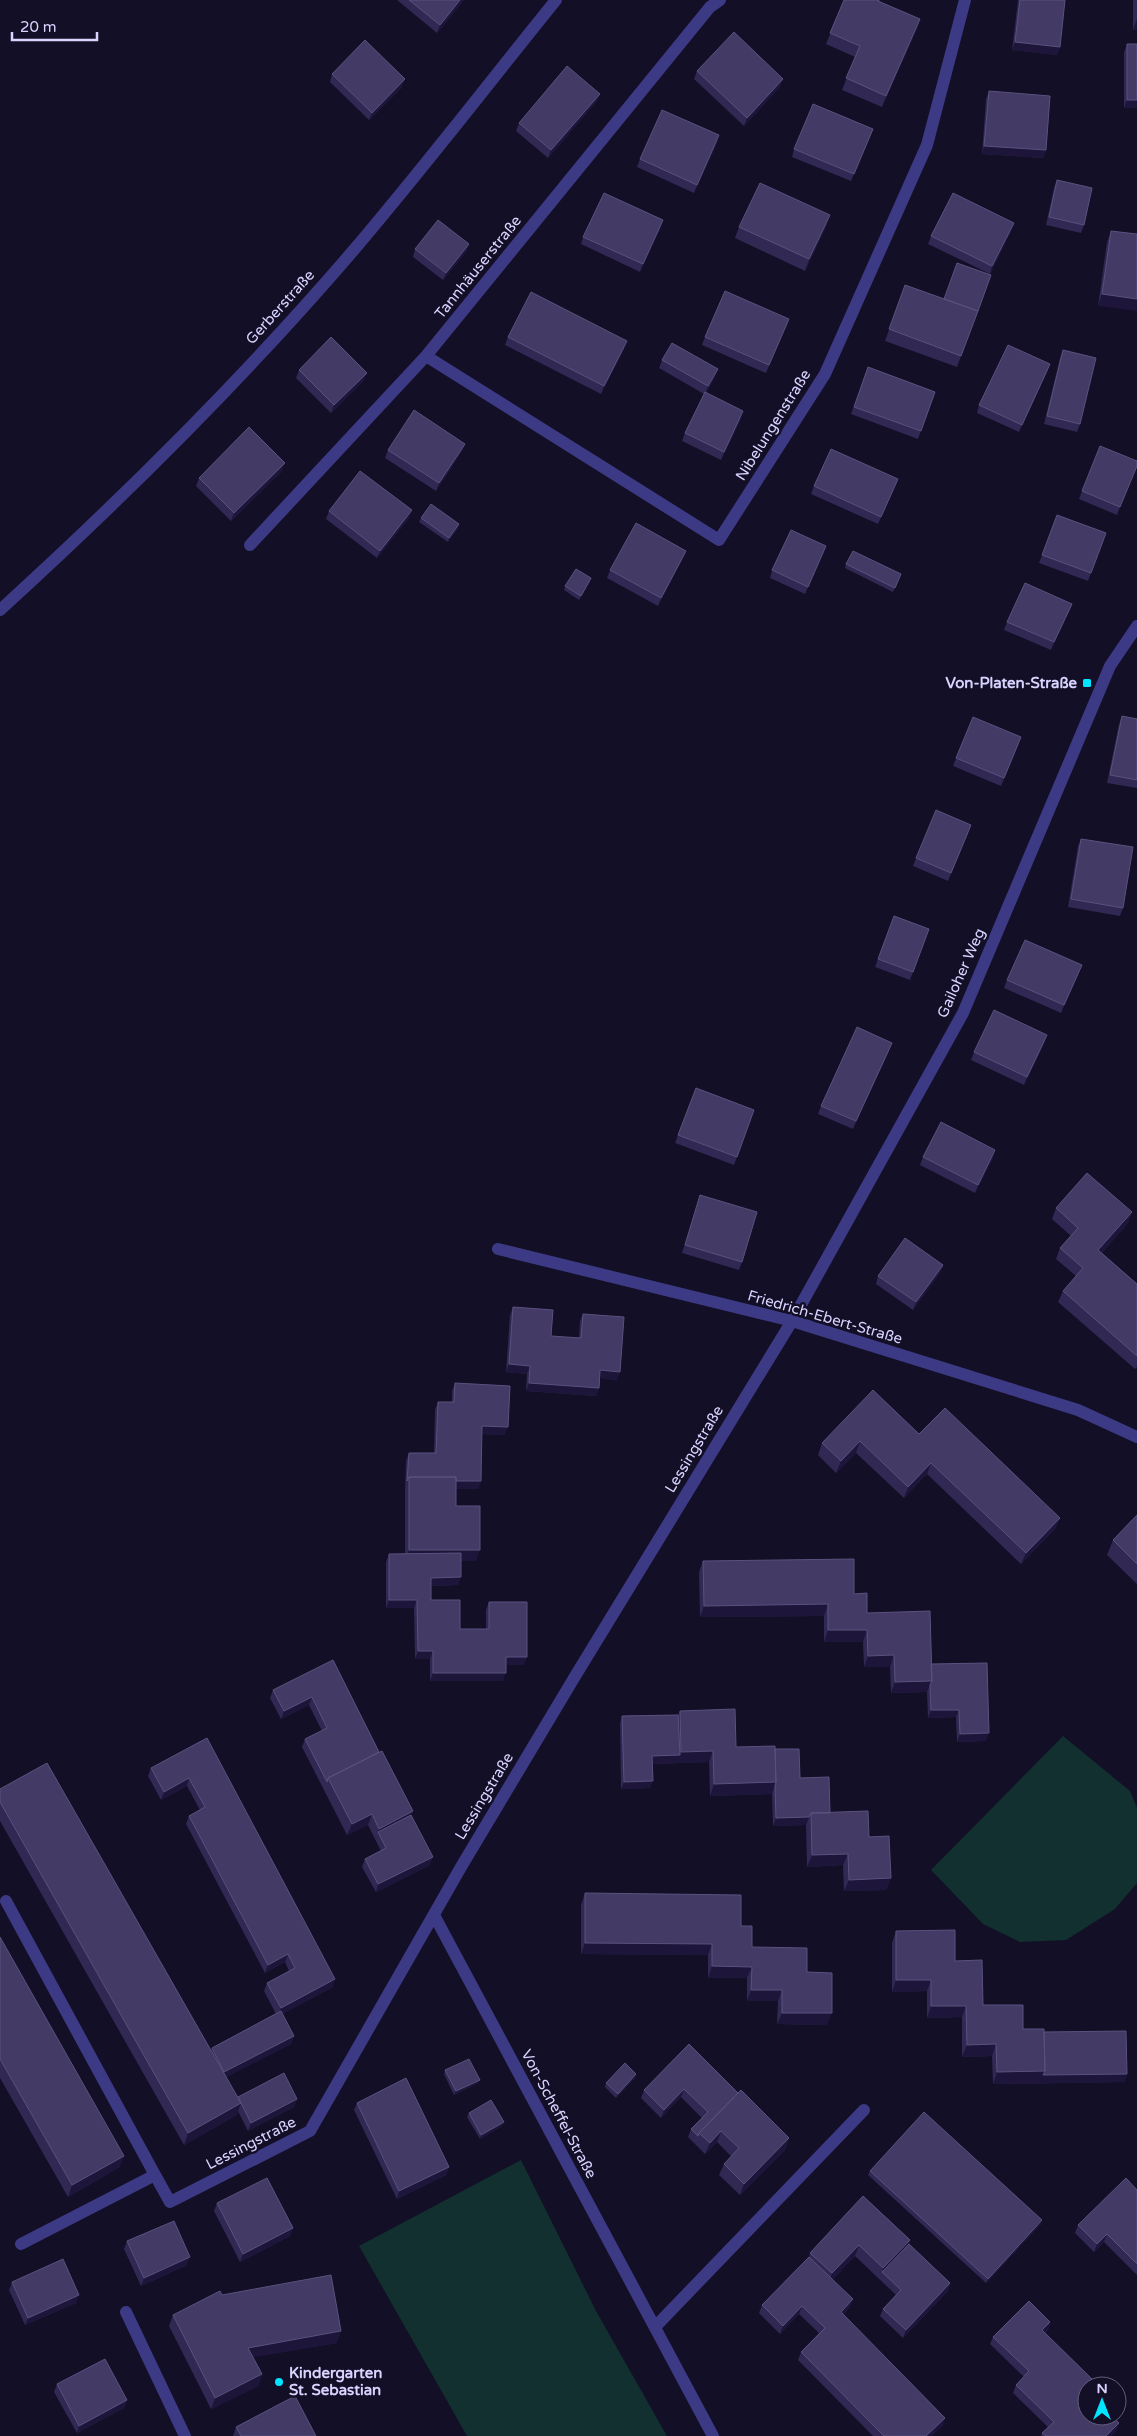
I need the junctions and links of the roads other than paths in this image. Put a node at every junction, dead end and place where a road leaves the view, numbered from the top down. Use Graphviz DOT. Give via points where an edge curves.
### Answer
graph roads {
  1 [pos="556,0"];
  2 [pos="720,0"];
  3 [pos="965,0"];
  4 [pos="426,356"];
  5 [pos="250,545"];
  6 [pos="0,610"];
  7 [pos="1137,626"];
  8 [pos="498,1249"];
  9 [pos="792,1322"];
  10 [pos="1137,1437"];
  11 [pos="6,1901"];
  12 [pos="434,1915"];
  13 [pos="864,2110"];
  14 [pos="155,2175"];
  15 [pos="21,2244"];
  16 [pos="126,2312"];
  17 [pos="655,2327"];
  18 [pos="185,2436"];
  19 [pos="713,2436"];
  1 -- 6 [label="street, Gerberstraße" via="352,252 210,407"];
  2 -- 4 [label="street, Tannhäuserstraße" via="710,7"];
  3 -- 4 [label="street, Nibelungenstraße" via="928,146 829,365 719,540"];
  4 -- 5 [label="street, Tannhäuserstraße"];
  7 -- 9 [label="street, Gailoher Weg" via="1110,666 963,1013"];
  8 -- 9 [label="street, Friedrich-Ebert-Straße"];
  9 -- 10 [label="street, Friedrich-Ebert-Straße" via="1078,1410"];
  9 -- 12 [label="street, Lessingstraße" via="574,1678"];
  11 -- 14 [label="street, Lessingstraße"];
  12 -- 14 [label="street, Lessingstraße" via="310,2131 170,2202"];
  12 -- 17 [label="street, Von-Scheffel-Straße"];
  13 -- 17 [label="street"];
  14 -- 15 [label="street"];
  16 -- 18 [label="street"];
  17 -- 19 [label="street, Von-Scheffel-Straße"];
}
